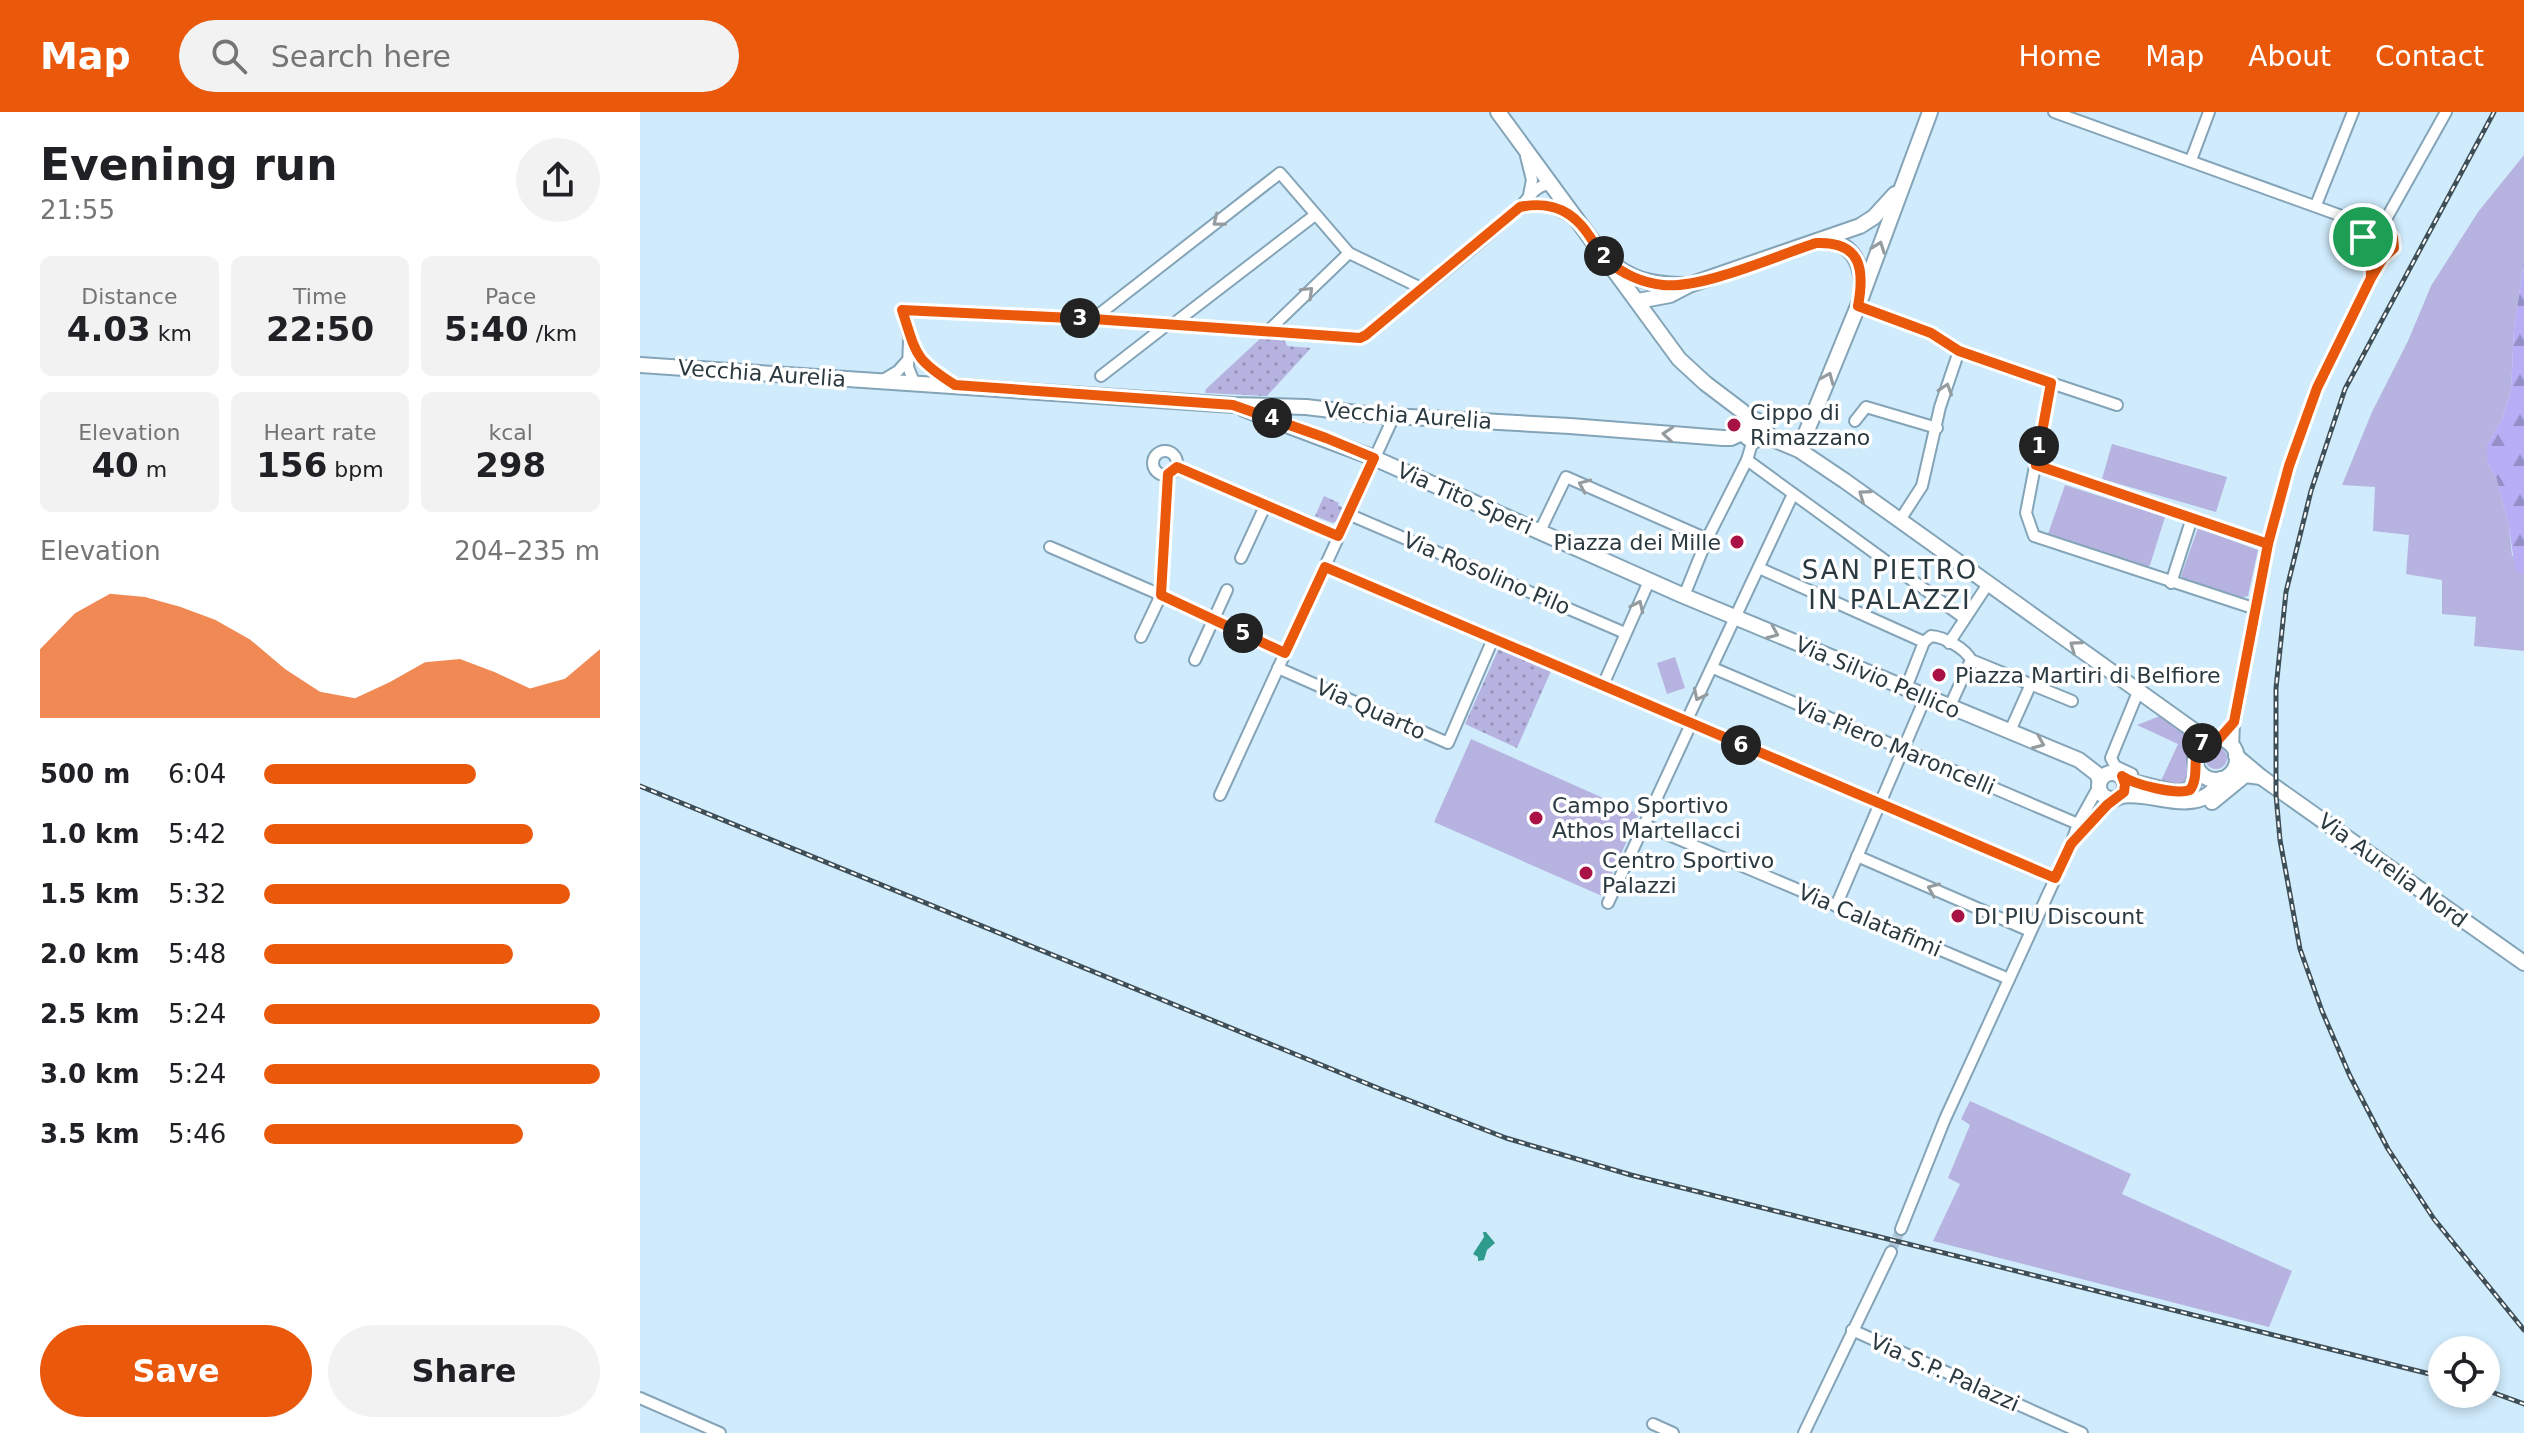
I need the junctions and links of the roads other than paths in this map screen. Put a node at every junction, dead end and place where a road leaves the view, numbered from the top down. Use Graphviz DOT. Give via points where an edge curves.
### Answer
graph roads {
  1 [pos="1498,112"];
  2 [pos="1930,112"];
  3 [pos="2054,112"];
  4 [pos="2209,112"];
  5 [pos="2353,112"];
  6 [pos="2446,112"];
  7 [pos="2067,114"];
  8 [pos="1521,143"];
  9 [pos="2191,160"];
  10 [pos="1551,184"];
  11 [pos="1901,188"];
  12 [pos="1530,200"];
  13 [pos="2316,205"];
  14 [pos="1315,215"];
  15 [pos="2353,219"];
  16 [pos="1580,223"];
  17 [pos="2382,230"];
  18 [pos="2364,241"];
  19 [pos="1816,243"];
  20 [pos="1349,253"];
  21 [pos="2369,254"];
  22 [pos="2383,258"];
  23 [pos="1606,259"];
  24 [pos="2371,278"];
  25 [pos="1662,285"];
  26 [pos="1689,285"];
  27 [pos="1423,289"];
  28 [pos="1637,300"];
  29 [pos="1858,306"];
  30 [pos="1093,319"];
  31 [pos="1170,325"];
  32 [pos="1267,332"];
  33 [pos="909,339"];
  34 [pos="1959,351"];
  35 [pos="921,360"];
  36 [pos="907,361"];
  37 [pos="640,365"];
  38 [pos="1101,376"];
  39 [pos="883,380"];
  40 [pos="914,382"];
  41 [pos="2051,383"];
  42 [pos="955,385"];
  43 [pos="1233,405"];
  44 [pos="2117,405"];
  45 [pos="1306,407"];
  46 [pos="1394,416"];
  47 [pos="1855,421"];
  48 [pos="1937,428"];
  49 [pos="1302,430"];
  50 [pos="1752,431"];
  51 [pos="1799,450"];
  52 [pos="1374,458"];
  53 [pos="1747,460"];
  54 [pos="2036,465"];
  55 [pos="1793,494"];
  56 [pos="1266,504"];
  57 [pos="1348,514"];
  58 [pos="2192,518"];
  59 [pos="1900,520"];
  60 [pos="1540,531"];
  61 [pos="1338,536"];
  62 [pos="1707,539"];
  63 [pos="2268,544"];
  64 [pos="1050,547"];
  65 [pos="1241,558"];
  66 [pos="1325,567"];
  67 [pos="1759,568"];
  68 [pos="1650,579"];
  69 [pos="2171,583"];
  70 [pos="1988,584"];
  71 [pos="1227,590"];
  72 [pos="1161,595"];
  73 [pos="1684,596"];
  74 [pos="2256,609"];
  75 [pos="1736,618"];
  76 [pos="1964,618"];
  77 [pos="1214,619"];
  78 [pos="1625,633"];
  79 [pos="1141,637"];
  80 [pos="1493,639"];
  81 [pos="1924,642"];
  82 [pos="1949,643"];
  83 [pos="1285,653"];
  84 [pos="1195,660"];
  85 [pos="1971,660"];
  86 [pos="1278,668"];
  87 [pos="1713,668"];
  88 [pos="2031,684"];
  89 [pos="1603,685"];
  90 [pos="1906,688"];
  91 [pos="2138,692"];
  92 [pos="1926,696"];
  93 [pos="2072,701"];
  94 [pos="1950,706"];
  95 [pos="2234,722"];
  96 [pos="1689,723"];
  97 [pos="2010,731"];
  98 [pos="2213,739"];
  99 [pos="1904,750"];
  100 [pos="2235,752"];
  101 [pos="2197,770"];
  102 [pos="2122,776"];
  103 [pos="2261,777"];
  104 [pos="2221,779"];
  105 [pos="2099,784"];
  106 [pos="2142,784"];
  107 [pos="1220,795"];
  108 [pos="2119,797"];
  109 [pos="2178,803"];
  110 [pos="1880,804"];
  111 [pos="1643,824"];
  112 [pos="2078,824"];
  113 [pos="2071,844"];
  114 [pos="1857,856"];
  115 [pos="2055,878"];
  116 [pos="1608,903"];
  117 [pos="1836,906"];
  118 [pos="2030,931"];
  119 [pos="2524,963"];
  120 [pos="2009,979"];
  121 [pos="1901,1229"];
  122 [pos="1891,1252"];
  123 [pos="1852,1330"];
  124 [pos="640,1398"];
  125 [pos="1653,1424"];
  126 [pos="716,1432"];
  127 [pos="1673,1433"];
  128 [pos="1804,1433"];
  129 [pos="2082,1433"];
  1 -- 8 [label="main road"];
  2 -- 11 [label="main road"];
  3 -- 7 [label="street"];
  4 -- 9 [label="street"];
  5 -- 13 [label="street"];
  6 -- 17 [label="street"];
  7 -- 9 [label="street"];
  8 -- 10 [label="main road"];
  8 -- 12 [label="street" via="1532,180"];
  9 -- 13 [label="street"];
  10 -- 12 [label="street" via="1542,184"];
  10 -- 16 [label="main road"];
  11 -- 19 [label="main road" via="1874,217"];
  29 -- 11 [label="main road, one-way"];
  12 -- 16 [label="street"];
  12 -- 27 [label="street"];
  13 -- 15 [label="street"];
  14 -- 20 [label="street"];
  14 -- 30 [label="street, one-way" via="1280,173"];
  14 -- 31 [label="street"];
  15 -- 17 [label="street"];
  15 -- 18 [label="street"];
  16 -- 23 [label="main road"];
  17 -- 18 [label="street" via="2367,233"];
  17 -- 22 [label="street" via="2394,248"];
  18 -- 21 [label="street"];
  19 -- 26 [label="main road"];
  19 -- 29 [label="main road" via="1841,244 1857,260 1862,284"];
  20 -- 27 [label="street"];
  32 -- 20 [label="street, one-way"];
  21 -- 22 [label="street"];
  21 -- 24 [label="street"];
  22 -- 24 [label="street"];
  23 -- 25 [label="main road" via="1628,274"];
  23 -- 28 [label="main road"];
  24 -- 63 [label="street" via="2317,388"];
  25 -- 26 [label="main road"];
  25 -- 28 [label="main road"];
  26 -- 28 [label="main road" via="1670,295"];
  27 -- 32 [label="street" via="1363,337"];
  28 -- 50 [label="main road" via="1691,371 1742,411"];
  29 -- 34 [label="street" via="1931,333"];
  51 -- 29 [label="main road, one-way"];
  30 -- 31 [label="street"];
  30 -- 33 [label="street" via="902,310"];
  31 -- 32 [label="street"];
  31 -- 38 [label="street"];
  33 -- 35 [label="street"];
  33 -- 36 [label="street"];
  34 -- 41 [label="street"];
  48 -- 34 [label="street, one-way"];
  35 -- 40 [label="street"];
  35 -- 42 [label="street"];
  36 -- 39 [label="street"];
  36 -- 40 [label="street"];
  37 -- 39 [label="main road, Vecchia Aurelia"];
  39 -- 40 [label="main road, Vecchia Aurelia"];
  40 -- 42 [label="main road, Vecchia Aurelia"];
  41 -- 44 [label="street"];
  41 -- 54 [label="street"];
  42 -- 43 [label="main road, Vecchia Aurelia"];
  43 -- 45 [label="main road, Vecchia Aurelia"];
  43 -- 49 [label="main road, Via Tito Speri"];
  45 -- 46 [label="main road, Vecchia Aurelia"];
  45 -- 49 [label="main road" via="1296,418"];
  50 -- 46 [label="main road, Vecchia Aurelia, one-way" via="1723,438"];
  46 -- 52 [label="street"];
  47 -- 48 [label="street" via="1866,407"];
  48 -- 59 [label="street" via="1922,486"];
  49 -- 52 [label="main road, Via Tito Speri"];
  50 -- 51 [label="main road"];
  50 -- 53 [label="street"];
  59 -- 51 [label="main road, one-way"];
  52 -- 57 [label="street"];
  52 -- 60 [label="main road, Via Tito Speri"];
  53 -- 55 [label="street"];
  53 -- 62 [label="street"];
  54 -- 58 [label="street"];
  54 -- 69 [label="street" via="2026,513 2034,536"];
  55 -- 67 [label="street"];
  55 -- 76 [label="street"];
  56 -- 61 [label="street"];
  56 -- 65 [label="street"];
  56 -- 72 [label="street" via="1173,470"];
  57 -- 61 [label="street"];
  57 -- 78 [label="street, Via Rosolino Pilo"];
  58 -- 63 [label="street"];
  58 -- 69 [label="street"];
  59 -- 70 [label="main road"];
  62 -- 60 [label="street, one-way" via="1566,477"];
  60 -- 68 [label="main road, Via Tito Speri"];
  61 -- 66 [label="street"];
  62 -- 73 [label="street"];
  63 -- 74 [label="street"];
  64 -- 72 [label="street"];
  66 -- 80 [label="street"];
  66 -- 83 [label="street"];
  67 -- 75 [label="street"];
  67 -- 81 [label="street"];
  68 -- 73 [label="main road, Via Silvio Pellico"];
  78 -- 68 [label="street, one-way"];
  69 -- 74 [label="street"];
  70 -- 76 [label="street"];
  91 -- 70 [label="main road, one-way"];
  71 -- 77 [label="street"];
  72 -- 77 [label="street"];
  72 -- 79 [label="street"];
  73 -- 75 [label="main road, Via Silvio Pellico"];
  74 -- 95 [label="street"];
  75 -- 87 [label="street"];
  75 -- 90 [label="main road, Via Silvio Pellico, one-way"];
  76 -- 82 [label="street"];
  77 -- 83 [label="street"];
  77 -- 84 [label="street"];
  78 -- 89 [label="street"];
  80 -- 86 [label="street, Via Quarto" via="1448,743"];
  80 -- 89 [label="street"];
  81 -- 82 [label="street" via="1934,635"];
  81 -- 90 [label="street"];
  82 -- 85 [label="street"];
  83 -- 86 [label="street"];
  85 -- 88 [label="street"];
  85 -- 94 [label="street"];
  86 -- 107 [label="street"];
  87 -- 96 [label="street, one-way"];
  87 -- 99 [label="street, Via Piero Maroncelli"];
  88 -- 93 [label="street"];
  88 -- 97 [label="street"];
  89 -- 96 [label="street"];
  90 -- 92 [label="main road, Via Silvio Pellico"];
  91 -- 98 [label="main road"];
  91 -- 106 [label="street" via="2111,761"];
  92 -- 94 [label="main road, Via Silvio Pellico"];
  92 -- 99 [label="street"];
  94 -- 97 [label="main road, Via Silvio Pellico"];
  95 -- 98 [label="street"];
  95 -- 100 [label="street"];
  96 -- 110 [label="street"];
  96 -- 111 [label="street"];
  97 -- 105 [label="main road, Via Silvio Pellico, one-way" via="2079,760 2097,774"];
  98 -- 100 [label="main road"];
  98 -- 101 [label="main road" via="2197,749"];
  99 -- 110 [label="street"];
  99 -- 112 [label="street, Via Piero Maroncelli"];
  100 -- 103 [label="main road, Via Aurelia Nord"];
  100 -- 104 [label="main road" via="2231,773"];
  101 -- 104 [label="main road"];
  101 -- 106 [label="main road" via="2192,788 2184,792"];
  102 -- 105 [label="main road" via="2109,773"];
  102 -- 106 [label="main road"];
  102 -- 108 [label="main road" via="2125,788"];
  103 -- 109 [label="main road" via="2245,775 2203,805"];
  103 -- 119 [label="main road, Via Aurelia Nord"];
  104 -- 109 [label="main road" via="2202,798"];
  105 -- 108 [label="main road" via="2105,797"];
  105 -- 112 [label="street"];
  108 -- 109 [label="main road" via="2145,794"];
  108 -- 113 [label="street"];
  110 -- 114 [label="street"];
  110 -- 115 [label="street"];
  111 -- 116 [label="street"];
  111 -- 117 [label="street, Via Calatafimi"];
  112 -- 113 [label="street"];
  113 -- 115 [label="street"];
  114 -- 117 [label="street"];
  118 -- 114 [label="street, one-way"];
  115 -- 118 [label="street"];
  117 -- 120 [label="street, Via Calatafimi"];
  118 -- 120 [label="street"];
  120 -- 121 [label="street"];
  122 -- 123 [label="street"];
  123 -- 128 [label="street"];
  123 -- 129 [label="street, Via S.P. Palazzi"];
  124 -- 126 [label="street"];
  125 -- 127 [label="street"];
}
